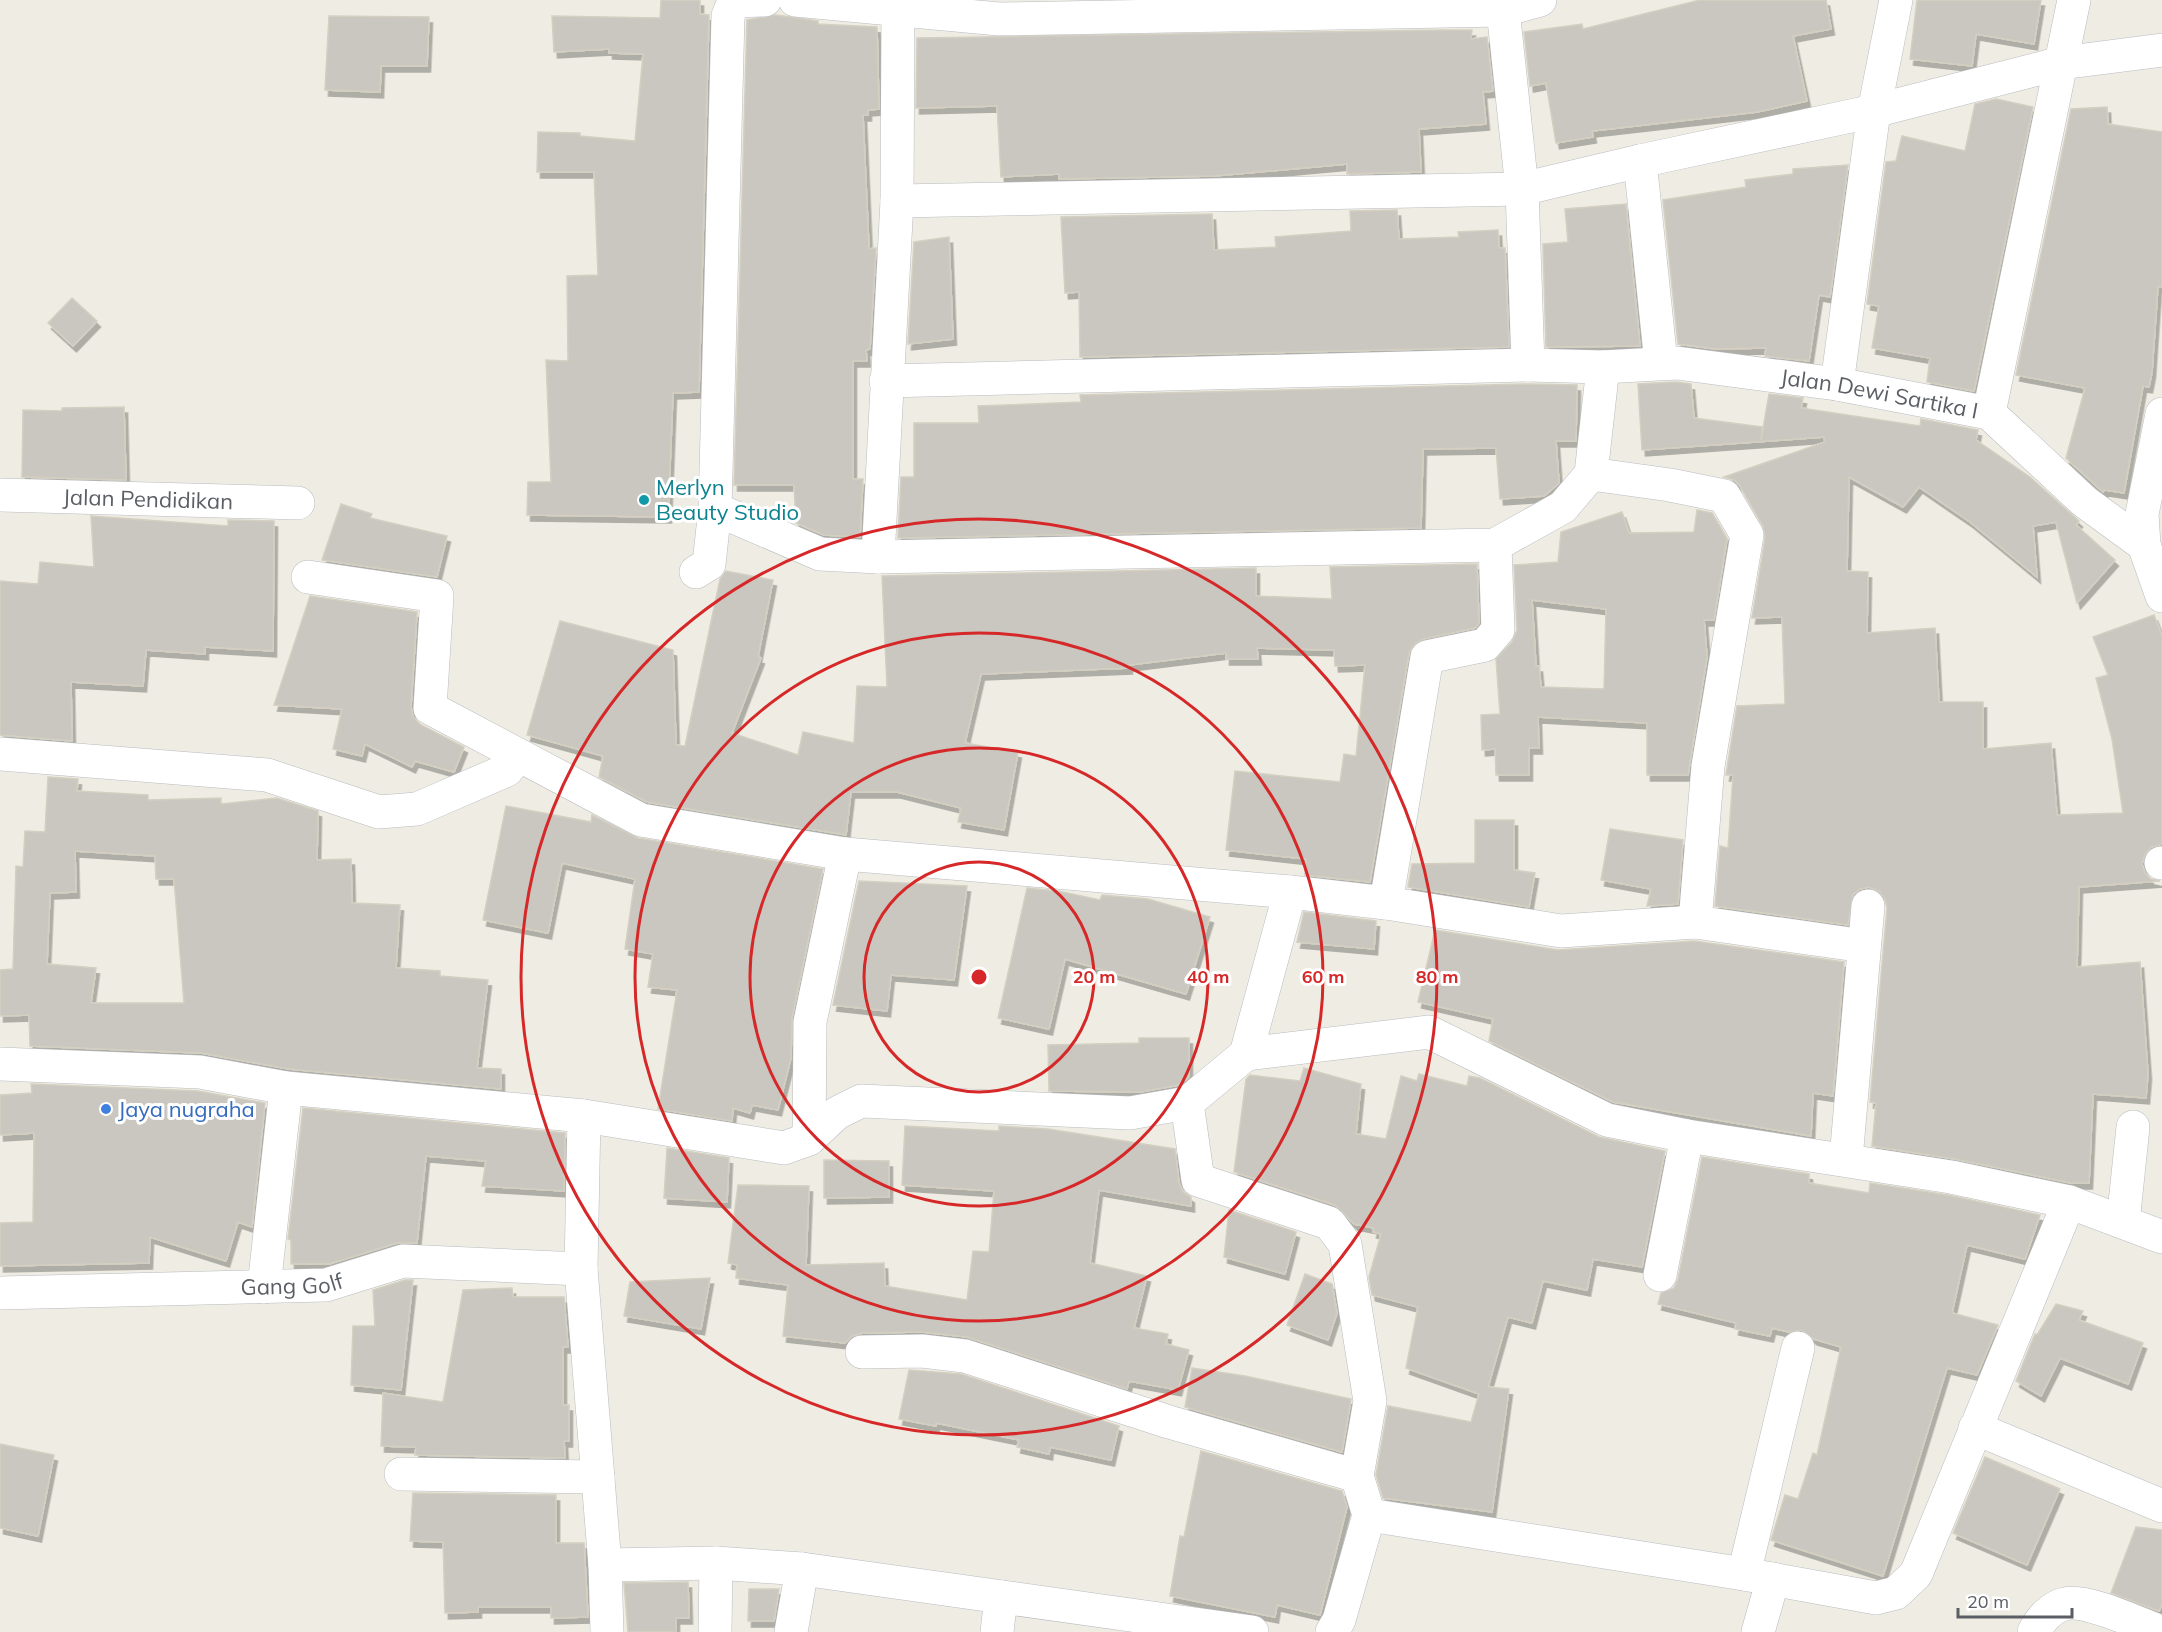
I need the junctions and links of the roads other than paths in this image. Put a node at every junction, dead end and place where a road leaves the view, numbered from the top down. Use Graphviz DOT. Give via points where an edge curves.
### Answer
graph roads {
  1 [pos="765,0"];
  2 [pos="795,0"];
  3 [pos="1540,0"];
  4 [pos="1896,0"];
  5 [pos="2074,0"];
  6 [pos="1502,5"];
  7 [pos="897,10"];
  8 [pos="2162,50"];
  9 [pos="2061,63"];
  10 [pos="1874,111"];
  11 [pos="1640,160"];
  12 [pos="1522,189"];
  13 [pos="897,201"];
  14 [pos="1661,363"];
  15 [pos="1528,365"];
  16 [pos="1603,367"];
  17 [pos="886,381"];
  18 [pos="1837,384"];
  19 [pos="1989,413"];
  20 [pos="2162,414"];
  21 [pos="1591,474"];
  22 [pos="0,495"];
  23 [pos="298,503"];
  24 [pos="715,509"];
  25 [pos="2153,544"];
  26 [pos="1495,545"];
  27 [pos="878,557"];
  28 [pos="696,572"];
  29 [pos="308,577"];
  30 [pos="2162,596"];
  31 [pos="0,754"];
  32 [pos="518,756"];
  33 [pos="845,854"];
  34 [pos="1290,892"];
  35 [pos="1386,903"];
  36 [pos="1868,906"];
  37 [pos="1695,922"];
  38 [pos="1864,946"];
  39 [pos="1246,1054"];
  40 [pos="0,1064"];
  41 [pos="286,1088"];
  42 [pos="1188,1103"];
  43 [pos="584,1116"];
  44 [pos="2133,1127"];
  45 [pos="1687,1136"];
  46 [pos="809,1139"];
  47 [pos="1846,1160"];
  48 [pos="2069,1202"];
  49 [pos="2123,1222"];
  50 [pos="2162,1237"];
  51 [pos="581,1269"];
  52 [pos="1660,1275"];
  53 [pos="264,1287"];
  54 [pos="0,1293"];
  55 [pos="1798,1347"];
  56 [pos="862,1352"];
  57 [pos="1975,1428"];
  58 [pos="401,1474"];
  59 [pos="1357,1476"];
  60 [pos="598,1477"];
  61 [pos="2162,1506"];
  62 [pos="1369,1515"];
  63 [pos="716,1563"];
  64 [pos="605,1565"];
  65 [pos="802,1569"];
  66 [pos="1759,1577"];
  67 [pos="1000,1597"];
  68 [pos="607,1632"];
  69 [pos="716,1632"];
  70 [pos="791,1632"];
  71 [pos="998,1632"];
  72 [pos="1252,1632"];
  73 [pos="1332,1632"];
  74 [pos="1758,1632"];
  75 [pos="2034,1632"];
  76 [pos="2161,1632"];
  1 -- 24 [label="street" via="734,1 728,15"];
  2 -- 7 [label="street"];
  3 -- 6 [label="street"];
  4 -- 10 [label="street"];
  5 -- 9 [label="street"];
  6 -- 7 [label="street" via="999,19"];
  6 -- 12 [label="street"];
  7 -- 13 [label="street"];
  8 -- 9 [label="street"];
  9 -- 10 [label="street"];
  9 -- 19 [label="street"];
  10 -- 11 [label="street"];
  10 -- 18 [label="street"];
  11 -- 12 [label="street"];
  11 -- 14 [label="street"];
  12 -- 13 [label="street"];
  12 -- 15 [label="street"];
  13 -- 17 [label="street"];
  14 -- 16 [label="street, Jalan Dewi Sartika I"];
  14 -- 18 [label="street, Jalan Dewi Sartika I"];
  15 -- 16 [label="street, Jalan Dewi Sartika I"];
  15 -- 17 [label="street, Jalan Dewi Sartika I"];
  16 -- 21 [label="street"];
  17 -- 27 [label="street"];
  18 -- 19 [label="street, Jalan Dewi Sartika I"];
  19 -- 25 [label="street, Jalan Dewi Sartika I" via="2085,502"];
  20 -- 25 [label="street" via="2142,514"];
  21 -- 26 [label="street" via="1563,507"];
  21 -- 37 [label="street" via="1724,496 1747,535 1708,766"];
  22 -- 23 [label="street, Jalan Pendidikan"];
  24 -- 27 [label="street" via="819,554"];
  24 -- 28 [label="street" via="710,564"];
  25 -- 30 [label="street"];
  26 -- 27 [label="street"];
  26 -- 35 [label="street" via="1498,630 1485,645 1427,657"];
  29 -- 32 [label="street" via="437,596 430,708"];
  31 -- 32 [label="street" via="267,775 380,812 417,809 507,770"];
  32 -- 33 [label="street" via="641,820"];
  33 -- 34 [label="street"];
  33 -- 46 [label="street" via="810,1022"];
  34 -- 35 [label="street"];
  34 -- 39 [label="street"];
  35 -- 37 [label="street" via="1561,931"];
  36 -- 38 [label="street"];
  37 -- 38 [label="street"];
  38 -- 47 [label="street"];
  39 -- 42 [label="street"];
  39 -- 45 [label="street" via="1429,1032 1607,1120"];
  40 -- 41 [label="street" via="200,1072"];
  41 -- 43 [label="street"];
  41 -- 53 [label="street"];
  42 -- 46 [label="street" via="1130,1113 861,1101 837,1113"];
  42 -- 59 [label="street" via="1198,1180 1329,1223 1345,1244 1370,1401"];
  43 -- 46 [label="street" via="784,1148"];
  43 -- 51 [label="street"];
  44 -- 49 [label="street"];
  45 -- 47 [label="street"];
  45 -- 52 [label="street"];
  47 -- 48 [label="street"];
  48 -- 49 [label="street"];
  48 -- 57 [label="street"];
  49 -- 50 [label="street"];
  51 -- 53 [label="street, Gang Golf" via="403,1261 326,1285"];
  51 -- 60 [label="street"];
  53 -- 54 [label="street, Gang Golf"];
  55 -- 66 [label="street"];
  56 -- 59 [label="street" via="922,1351 965,1356 1169,1422"];
  57 -- 61 [label="street"];
  57 -- 66 [label="street" via="1916,1574 1896,1593 1876,1598"];
  58 -- 60 [label="street"];
  59 -- 62 [label="street"];
  60 -- 64 [label="street"];
  62 -- 66 [label="street"];
  62 -- 73 [label="street" via="1339,1620"];
  63 -- 64 [label="street"];
  63 -- 65 [label="street"];
  63 -- 69 [label="street"];
  64 -- 68 [label="street"];
  65 -- 67 [label="street"];
  65 -- 70 [label="street"];
  66 -- 74 [label="street"];
  67 -- 71 [label="street"];
  67 -- 72 [label="street"];
  75 -- 76 [label="street" via="2041,1619 2065,1604 2085,1605"];
}
